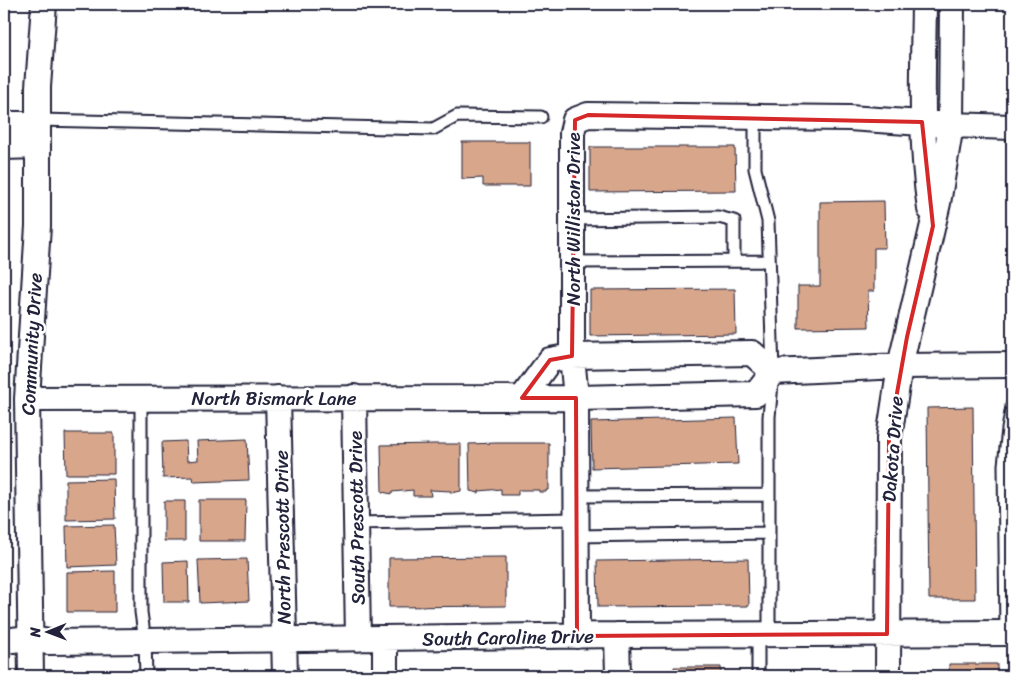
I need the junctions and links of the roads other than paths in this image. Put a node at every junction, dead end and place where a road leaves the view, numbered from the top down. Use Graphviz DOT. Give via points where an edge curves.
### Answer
graph roads {
  1 [pos="924,4"];
  2 [pos="952,4"];
  3 [pos="42,6"];
  4 [pos="541,117"];
  5 [pos="755,117"];
  6 [pos="922,122"];
  7 [pos="4,124"];
  8 [pos="951,125"];
  9 [pos="1012,127"];
  10 [pos="37,130"];
  11 [pos="4,147"];
  12 [pos="572,219"];
  13 [pos="933,226"];
  14 [pos="770,261"];
  15 [pos="573,262"];
  16 [pos="734,262"];
  17 [pos="572,356"];
  18 [pos="1012,365"];
  19 [pos="900,366"];
  20 [pos="773,372"];
  21 [pos="354,397"];
  22 [pos="141,398"];
  23 [pos="278,398"];
  24 [pos="522,398"];
  25 [pos="576,398"];
  26 [pos="27,399"];
  27 [pos="1012,406"];
  28 [pos="769,495"];
  29 [pos="576,517"];
  30 [pos="356,523"];
  31 [pos="769,533"];
  32 [pos="1009,633"];
  33 [pos="887,634"];
  34 [pos="617,635"];
  35 [pos="763,635"];
  36 [pos="578,636"];
  37 [pos="29,638"];
  38 [pos="358,639"];
  39 [pos="384,639"];
  40 [pos="284,640"];
  41 [pos="4,641"];
  42 [pos="146,641"];
  43 [pos="30,676"];
  44 [pos="146,676"];
  45 [pos="285,676"];
  46 [pos="385,676"];
  47 [pos="618,676"];
  48 [pos="758,676"];
  49 [pos="888,676"];
  1 -- 6 [label="street, Dakota Drive"];
  2 -- 8 [label="street, Dakota Drive"];
  3 -- 10 [label="street, Community Drive"];
  4 -- 10 [label="lane" via="457,116 433,129"];
  5 -- 6 [label="street, North Williston Drive"];
  5 -- 12 [label="street, North Williston Drive" via="588,115 575,120 572,133"];
  5 -- 14 [label="lane" via="755,169 768,221"];
  6 -- 8 [label="street, North Williston Drive"];
  6 -- 13 [label="street, Dakota Drive"];
  7 -- 10 [label="street"];
  8 -- 9 [label="street, North Williston Drive"];
  8 -- 13 [label="street, Dakota Drive"];
  10 -- 11 [label="street"];
  10 -- 26 [label="street, Community Drive" via="38,226"];
  12 -- 15 [label="street, North Williston Drive"];
  12 -- 16 [label="lane" via="718,217 734,221"];
  13 -- 19 [label="street, Dakota Drive"];
  14 -- 16 [label="lane"];
  14 -- 20 [label="lane"];
  15 -- 16 [label="lane"];
  15 -- 17 [label="street, North Williston Drive"];
  17 -- 20 [label="street" via="752,354"];
  17 -- 24 [label="street" via="550,360"];
  17 -- 25 [label="street, North Williston Drive"];
  18 -- 19 [label="street"];
  19 -- 20 [label="street"];
  19 -- 33 [label="street, Dakota Drive" via="889,438"];
  20 -- 25 [label="street, North Bismark Lane" via="756,394"];
  20 -- 28 [label="lane" via="769,417"];
  21 -- 23 [label="street, North Bismark Lane"];
  21 -- 24 [label="street, North Bismark Lane"];
  21 -- 30 [label="street, South Prescott Drive"];
  22 -- 23 [label="street, North Bismark Lane"];
  22 -- 26 [label="street, North Bismark Lane"];
  22 -- 42 [label="lane" via="141,612"];
  23 -- 40 [label="street, North Prescott Drive"];
  24 -- 25 [label="street, North Bismark Lane"];
  25 -- 29 [label="street, North Williston Drive"];
  26 -- 37 [label="street, Community Drive"];
  27 -- 32 [label="lane" via="1004,465"];
  28 -- 29 [label="lane"];
  28 -- 31 [label="lane"];
  29 -- 30 [label="lane"];
  29 -- 31 [label="lane"];
  29 -- 36 [label="street, North Williston Drive"];
  30 -- 38 [label="street, South Prescott Drive"];
  31 -- 35 [label="lane"];
  32 -- 33 [label="street, South Caroline Drive"];
  33 -- 35 [label="street, South Caroline Drive"];
  33 -- 49 [label="street, Dakota Drive"];
  34 -- 35 [label="street, South Caroline Drive"];
  34 -- 36 [label="street, South Caroline Drive"];
  34 -- 47 [label="street"];
  35 -- 48 [label="lane"];
  36 -- 39 [label="street, South Caroline Drive"];
  37 -- 41 [label="street, South Caroline Drive"];
  37 -- 42 [label="street, South Caroline Drive" via="48,642"];
  37 -- 43 [label="street, Community Drive"];
  38 -- 39 [label="street, South Caroline Drive"];
  38 -- 40 [label="street, South Caroline Drive"];
  39 -- 46 [label="street"];
  40 -- 42 [label="street, South Caroline Drive"];
  40 -- 45 [label="street, North Prescott Drive"];
  42 -- 44 [label="lane"];
}
